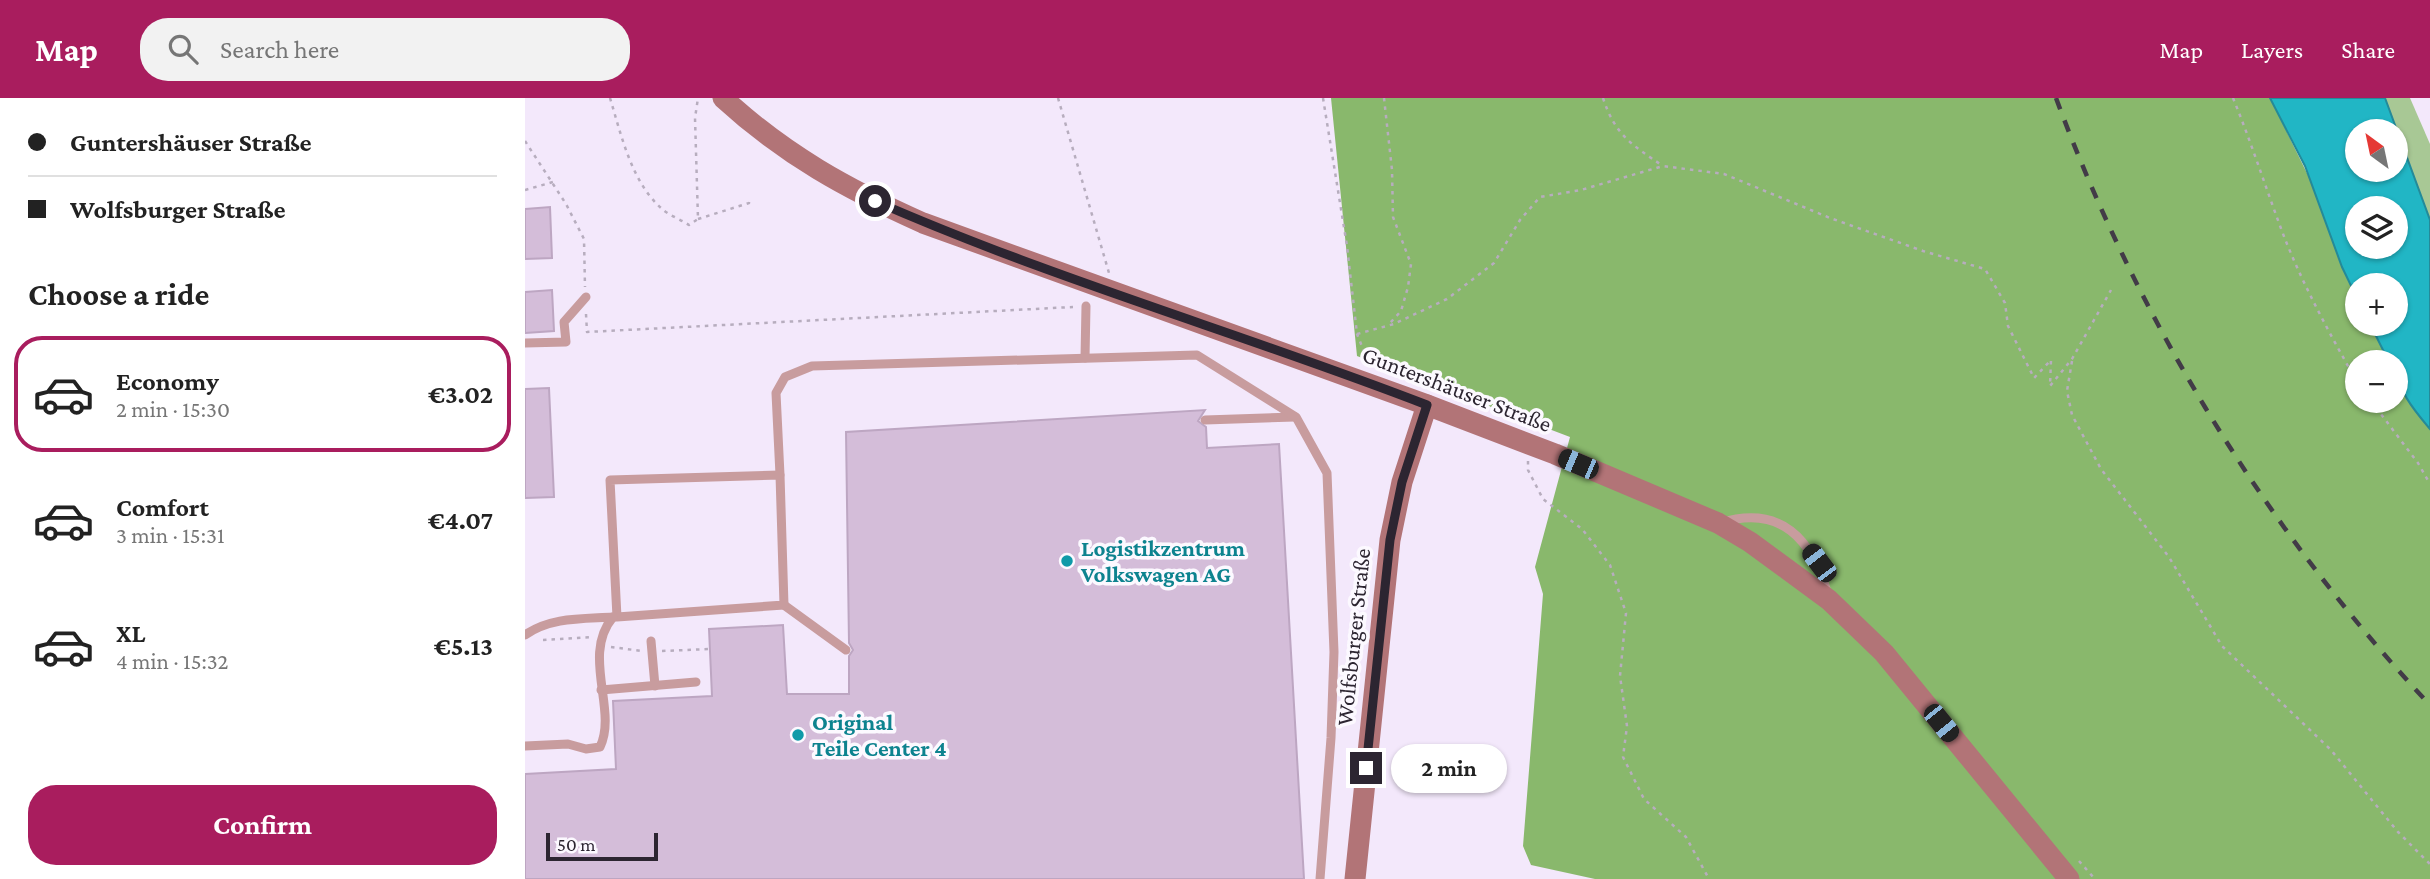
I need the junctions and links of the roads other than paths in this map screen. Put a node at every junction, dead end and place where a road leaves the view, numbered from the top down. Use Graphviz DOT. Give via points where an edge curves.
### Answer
graph roads {
  1 [pos="723,98"];
  2 [pos="586,297"];
  3 [pos="1086,306"];
  4 [pos="525,343"];
  5 [pos="1085,358"];
  6 [pos="1427,405"];
  7 [pos="1297,417"];
  8 [pos="1205,421"];
  9 [pos="779,475"];
  10 [pos="1718,523"];
  11 [pos="1829,600"];
  12 [pos="784,605"];
  13 [pos="615,617"];
  14 [pos="525,635"];
  15 [pos="651,641"];
  16 [pos="846,650"];
  17 [pos="696,682"];
  18 [pos="655,686"];
  19 [pos="601,691"];
  20 [pos="525,746"];
  21 [pos="1320,879"];
  22 [pos="1355,879"];
  23 [pos="2069,879"];
  1 -- 6 [label="street, Guntershäuser Straße" via="770,138 851,191 923,223"];
  2 -- 4 [label="lane" via="564,322 566,342"];
  3 -- 5 [label="lane"];
  5 -- 7 [label="lane" via="1197,355"];
  5 -- 9 [label="lane" via="812,366 797,371 785,377 776,393"];
  6 -- 10 [label="street, Guntershäuser Straße"];
  6 -- 22 [label="street, Wolfsburger Straße" via="1402,482 1390,540"];
  7 -- 8 [label="lane"];
  7 -- 21 [label="lane" via="1327,473 1334,652"];
  9 -- 12 [label="lane"];
  9 -- 13 [label="lane" via="610,480"];
  10 -- 11 [label="street, Guntershäuser Straße"];
  10 -- 11 [label="lane" via="1756,516 1787,528 1819,563"];
  11 -- 23 [label="street, Guntershäuser Straße" via="1884,653"];
  12 -- 13 [label="lane"];
  12 -- 16 [label="lane"];
  13 -- 14 [label="lane" via="561,620"];
  13 -- 19 [label="lane" via="600,641"];
  15 -- 18 [label="lane"];
  17 -- 18 [label="lane"];
  18 -- 19 [label="lane"];
  19 -- 20 [label="lane" via="604,729 600,747"];
}
